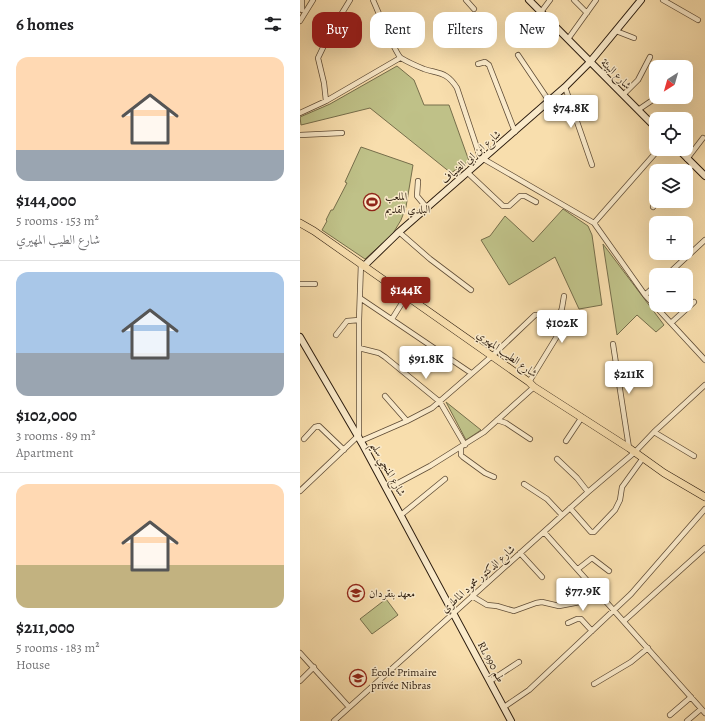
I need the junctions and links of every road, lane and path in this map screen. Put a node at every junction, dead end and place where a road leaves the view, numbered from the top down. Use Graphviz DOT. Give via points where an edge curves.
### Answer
graph roads {
  1 [pos="302,0"];
  2 [pos="313,0"];
  3 [pos="350,0"];
  4 [pos="373,0"];
  5 [pos="466,0"];
  6 [pos="529,0"];
  7 [pos="550,0"];
  8 [pos="574,0"];
  9 [pos="596,0"];
  10 [pos="641,0"];
  11 [pos="663,0"];
  12 [pos="474,8"];
  13 [pos="303,10"];
  14 [pos="540,12"];
  15 [pos="587,13"];
  16 [pos="698,20"];
  17 [pos="300,21"];
  18 [pos="559,31"];
  19 [pos="616,31"];
  20 [pos="634,38"];
  21 [pos="568,40"];
  22 [pos="518,55"];
  23 [pos="650,57"];
  24 [pos="400,58"];
  25 [pos="590,62"];
  26 [pos="478,64"];
  27 [pos="565,87"];
  28 [pos="623,95"];
  29 [pos="326,101"];
  30 [pos="549,101"];
  31 [pos="649,102"];
  32 [pos="638,110"];
  33 [pos="300,113"];
  34 [pos="649,121"];
  35 [pos="515,132"];
  36 [pos="342,133"];
  37 [pos="300,135"];
  38 [pos="703,138"];
  39 [pos="653,156"];
  40 [pos="684,156"];
  41 [pos="687,159"];
  42 [pos="482,160"];
  43 [pos="693,164"];
  44 [pos="592,166"];
  45 [pos="468,173"];
  46 [pos="705,176"];
  47 [pos="418,181"];
  48 [pos="536,202"];
  49 [pos="427,208"];
  50 [pos="300,223"];
  51 [pos="594,223"];
  52 [pos="399,232"];
  53 [pos="705,240"];
  54 [pos="362,264"];
  55 [pos="675,268"];
  56 [pos="300,284"];
  57 [pos="315,284"];
  58 [pos="471,290"];
  59 [pos="649,292"];
  60 [pos="407,295"];
  61 [pos="646,295"];
  62 [pos="564,296"];
  63 [pos="360,298"];
  64 [pos="694,302"];
  65 [pos="392,319"];
  66 [pos="359,320"];
  67 [pos="558,321"];
  68 [pos="671,323"];
  69 [pos="336,335"];
  70 [pos="300,337"];
  71 [pos="613,344"];
  72 [pos="359,348"];
  73 [pos="492,356"];
  74 [pos="705,360"];
  75 [pos="471,373"];
  76 [pos="532,384"];
  77 [pos="705,385"];
  78 [pos="385,396"];
  79 [pos="440,402"];
  80 [pos="582,417"];
  81 [pos="497,420"];
  82 [pos="407,422"];
  83 [pos="654,432"];
  84 [pos="359,438"];
  85 [pos="304,439"];
  86 [pos="530,439"];
  87 [pos="566,440"];
  88 [pos="463,446"];
  89 [pos="344,450"];
  90 [pos="632,450"];
  91 [pos="694,456"];
  92 [pos="643,458"];
  93 [pos="557,459"];
  94 [pos="494,477"];
  95 [pos="445,479"];
  96 [pos="524,484"];
  97 [pos="387,489"];
  98 [pos="300,491"];
  99 [pos="588,492"];
  100 [pos="705,497"];
  101 [pos="570,508"];
  102 [pos="705,509"];
  103 [pos="401,515"];
  104 [pos="562,516"];
  105 [pos="544,532"];
  106 [pos="705,548"];
  107 [pos="520,553"];
  108 [pos="578,569"];
  109 [pos="609,571"];
  110 [pos="542,577"];
  111 [pos="472,596"];
  112 [pos="580,602"];
  113 [pos="614,610"];
  114 [pos="454,613"];
  115 [pos="624,621"];
  116 [pos="568,623"];
  117 [pos="592,631"];
  118 [pos="648,648"];
  119 [pos="300,653"];
  120 [pos="519,662"];
  121 [pos="314,667"];
  122 [pos="300,681"];
  123 [pos="490,681"];
  124 [pos="594,684"];
  125 [pos="691,697"];
  126 [pos="705,703"];
  127 [pos="349,707"];
  128 [pos="504,707"];
  129 [pos="700,708"];
  130 [pos="705,713"];
  131 [pos="670,715"];
  132 [pos="334,721"];
  133 [pos="511,721"];
  134 [pos="687,721"];
  1 -- 13 [label="street"];
  2 -- 13 [label="street"];
  3 -- 29 [label="street" via="318,58"];
  4 -- 24 [label="street"];
  5 -- 12 [label="street"];
  6 -- 14 [label="street, شارع البيئة"];
  7 -- 14 [label="street"];
  8 -- 15 [label="street"];
  9 -- 15 [label="street"];
  10 -- 19 [label="street, شارع ابن ابي الضياف"];
  11 -- 16 [label="street"];
  13 -- 17 [label="street"];
  15 -- 21 [label="street"];
  18 -- 21 [label="street, شارع البيئة"];
  19 -- 20 [label="street"];
  19 -- 25 [label="street, شارع ابن ابي الضياف"];
  21 -- 25 [label="street, شارع البيئة"];
  22 -- 30 [label="street"];
  23 -- 28 [label="street" via="638,80"];
  24 -- 29 [label="street"];
  24 -- 42 [label="street" via="449,77 457,88 478,155"];
  25 -- 27 [label="street, شارع ابن ابي الضياف"];
  25 -- 28 [label="street, شارع البيئة"];
  26 -- 35 [label="street" via="485,62 489,65"];
  27 -- 30 [label="street, شارع ابن ابي الضياف"];
  27 -- 44 [label="street"];
  28 -- 32 [label="street, شارع البيئة"];
  29 -- 33 [label="street"];
  30 -- 35 [label="street, شارع ابن ابي الضياف"];
  31 -- 32 [label="street"];
  32 -- 34 [label="street, شارع البيئة"];
  35 -- 42 [label="street, شارع ابن ابي الضياف"];
  36 -- 37 [label="street"];
  38 -- 41 [label="street"];
  39 -- 51 [label="street"];
  40 -- 41 [label="street"];
  41 -- 43 [label="street"];
  42 -- 45 [label="street, شارع ابن ابي الضياف"];
  42 -- 51 [label="street"];
  43 -- 46 [label="street"];
  45 -- 48 [label="street" via="503,206 509,206 520,196"];
  45 -- 49 [label="street, شارع ابن ابي الضياف"];
  47 -- 49 [label="street" via="417,196"];
  49 -- 52 [label="street, شارع ابن ابي الضياف"];
  50 -- 54 [label="main road, شارع الطيب المهيري"];
  51 -- 61 [label="street"];
  52 -- 54 [label="street, شارع ابن ابي الضياف"];
  52 -- 58 [label="street"];
  53 -- 55 [label="street"];
  54 -- 60 [label="main road, شارع الطيب المهيري"];
  54 -- 63 [label="street"];
  56 -- 57 [label="street"];
  59 -- 61 [label="street"];
  60 -- 65 [label="street"];
  60 -- 73 [label="main road, شارع الطيب المهيري"];
  61 -- 68 [label="street"];
  62 -- 67 [label="street"];
  63 -- 65 [label="street"];
  63 -- 66 [label="street"];
  64 -- 68 [label="street"];
  65 -- 75 [label="street"];
  66 -- 69 [label="street" via="347,321"];
  66 -- 72 [label="street"];
  67 -- 73 [label="street" via="535,315"];
  67 -- 76 [label="street" via="559,333"];
  68 -- 74 [label="street"];
  70 -- 84 [label="street, شارع المنجي سليم"];
  71 -- 90 [label="street"];
  72 -- 79 [label="street" via="385,357"];
  72 -- 84 [label="street"];
  73 -- 75 [label="street"];
  73 -- 76 [label="main road, شارع الطيب المهيري"];
  75 -- 79 [label="street"];
  76 -- 80 [label="main road, شارع الطيب المهيري"];
  76 -- 81 [label="street"];
  77 -- 83 [label="street, شارع الدكتور محمود الماطري"];
  78 -- 82 [label="street"];
  79 -- 82 [label="street"];
  79 -- 88 [label="street"];
  80 -- 87 [label="street"];
  80 -- 90 [label="main road, شارع الطيب المهيري"];
  81 -- 86 [label="street"];
  81 -- 88 [label="street"];
  82 -- 84 [label="street"];
  83 -- 90 [label="street, شارع الدكتور محمود الماطري"];
  83 -- 91 [label="street"];
  84 -- 89 [label="street"];
  84 -- 97 [label="street, شارع المنجي سليم"];
  85 -- 89 [label="street" via="319,426"];
  88 -- 94 [label="street" via="463,457"];
  88 -- 97 [label="street"];
  89 -- 98 [label="street"];
  90 -- 92 [label="main road, شارع الطيب المهيري"];
  90 -- 99 [label="street, شارع الدكتور محمود الماطري"];
  92 -- 100 [label="main road, شارع الطيب المهيري"];
  92 -- 101 [label="street" via="622,487 615,510 594,532 591,532"];
  93 -- 99 [label="street"];
  95 -- 103 [label="street"];
  96 -- 104 [label="street" via="547,499"];
  97 -- 103 [label="street, شارع المنجي سليم"];
  99 -- 101 [label="street, شارع الدكتور محمود الماطري"];
  101 -- 104 [label="street, شارع الدكتور محمود الماطري"];
  102 -- 113 [label="street" via="656,567"];
  103 -- 114 [label="street, شارع المنجي سليم"];
  104 -- 105 [label="street, شارع الدكتور محمود الماطري"];
  105 -- 107 [label="street, شارع الدكتور محمود الماطري"];
  105 -- 108 [label="street"];
  106 -- 115 [label="street"];
  107 -- 110 [label="street"];
  107 -- 111 [label="street, شارع الدكتور محمود الماطري"];
  108 -- 109 [label="street" via="592,558"];
  108 -- 113 [label="street"];
  111 -- 112 [label="street" via="487,605 514,611 542,602 559,606"];
  111 -- 114 [label="street, شارع الدكتور محمود الماطري"];
  113 -- 115 [label="street"];
  113 -- 117 [label="street"];
  114 -- 123 [label="street, RL طم 990"];
  114 -- 127 [label="street, شارع الدكتور محمود الماطري"];
  115 -- 118 [label="street"];
  116 -- 117 [label="street" via="581,619"];
  117 -- 128 [label="street" via="529,690"];
  118 -- 124 [label="street" via="631,662"];
  118 -- 125 [label="street"];
  119 -- 121 [label="street"];
  120 -- 123 [label="street"];
  121 -- 122 [label="street"];
  121 -- 127 [label="street"];
  123 -- 128 [label="street, RL طم 990"];
  125 -- 129 [label="street"];
  125 -- 131 [label="street"];
  126 -- 129 [label="street"];
  127 -- 132 [label="street, شارع الدكتور محمود الماطري"];
  128 -- 133 [label="street, RL طم 990"];
  129 -- 130 [label="street"];
  129 -- 134 [label="street"];
}
